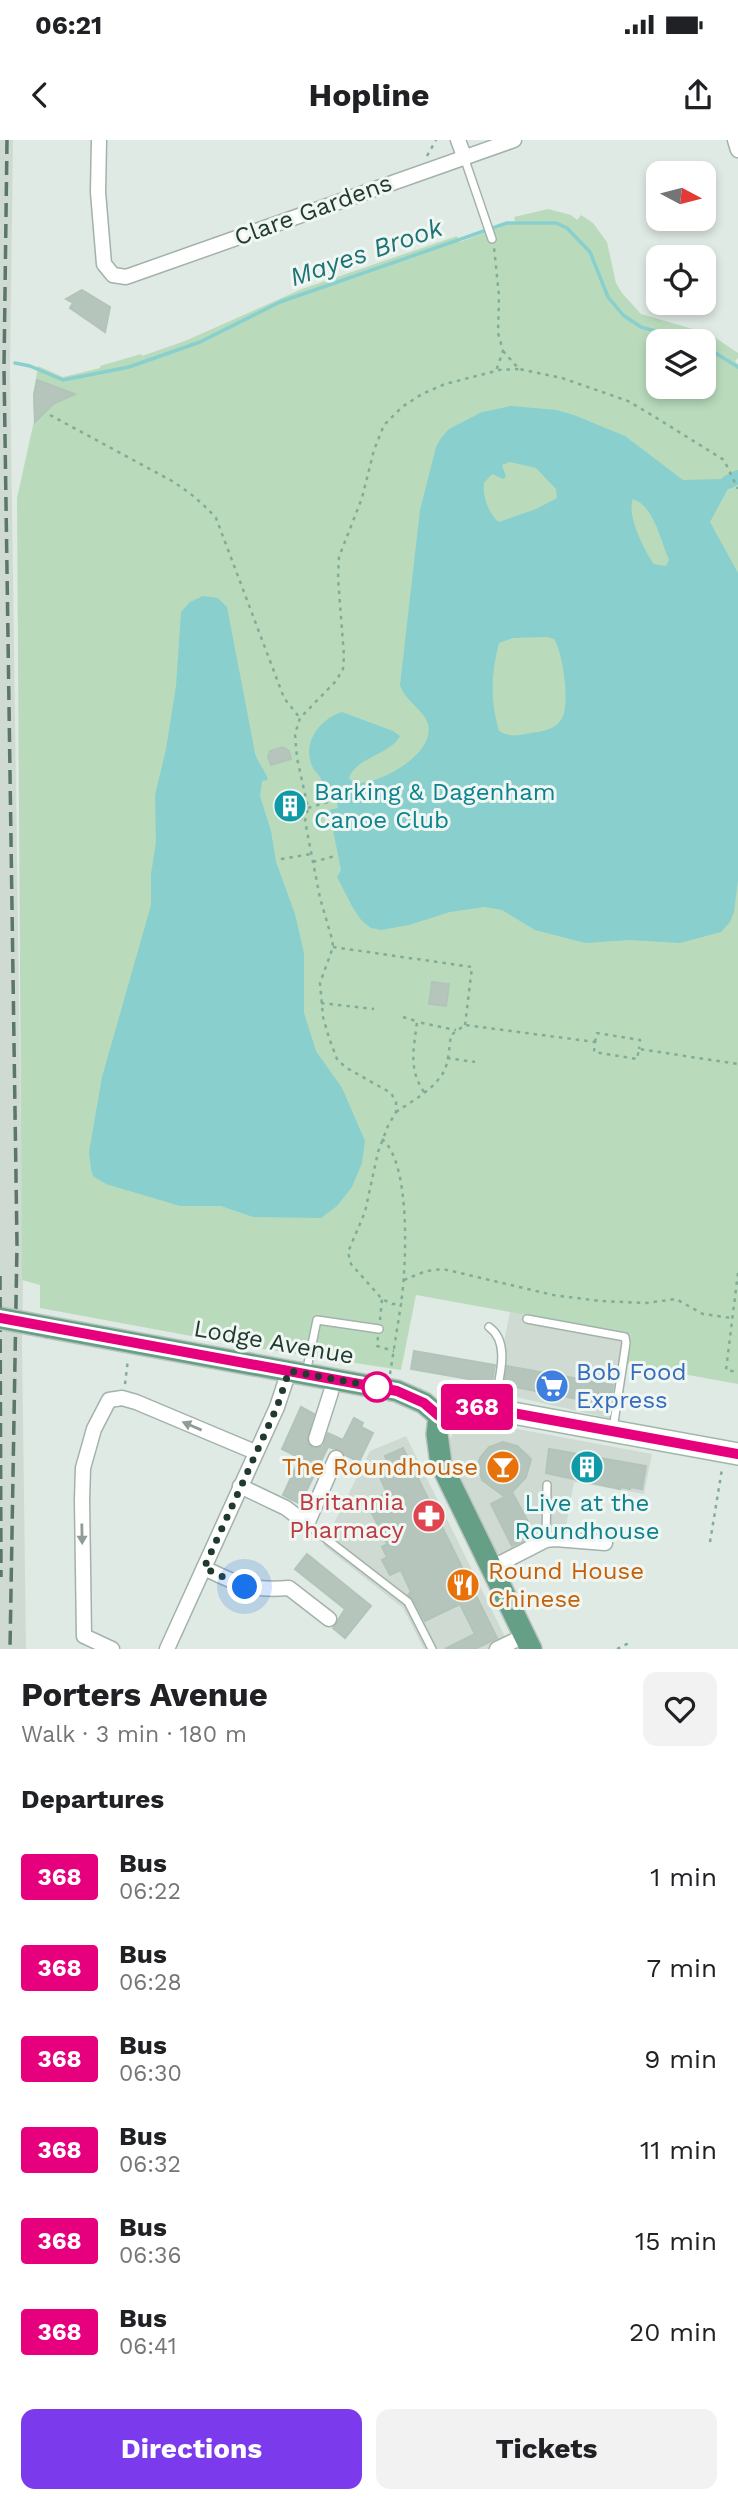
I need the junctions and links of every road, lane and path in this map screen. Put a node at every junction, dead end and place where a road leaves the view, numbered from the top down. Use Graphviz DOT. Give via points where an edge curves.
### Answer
graph roads {
  1 [pos="99,140"];
  2 [pos="436,140"];
  3 [pos="458,140"];
  4 [pos="514,140"];
  5 [pos="735,140"];
  6 [pos="738,150"];
  7 [pos="464,156"];
  8 [pos="429,168"];
  9 [pos="492,239"];
  10 [pos="503,351"];
  11 [pos="519,369"];
  12 [pos="496,370"];
  13 [pos="50,415"];
  14 [pos="738,489"];
  15 [pos="300,718"];
  16 [pos="338,799"];
  17 [pos="308,807"];
  18 [pos="312,854"];
  19 [pos="335,856"];
  20 [pos="281,859"];
  21 [pos="313,862"];
  22 [pos="333,947"];
  23 [pos="321,1003"];
  24 [pos="374,1009"];
  25 [pos="403,1017"];
  26 [pos="417,1022"];
  27 [pos="465,1025"];
  28 [pos="456,1030"];
  29 [pos="595,1042"];
  30 [pos="639,1049"];
  31 [pos="447,1058"];
  32 [pos="475,1062"];
  33 [pos="738,1063"];
  34 [pos="424,1093"];
  35 [pos="396,1112"];
  36 [pos="382,1139"];
  37 [pos="738,1273"];
  38 [pos="404,1280"];
  39 [pos="382,1299"];
  40 [pos="401,1304"];
  41 [pos="0,1318"];
  42 [pos="732,1318"];
  43 [pos="527,1319"];
  44 [pos="489,1327"];
  45 [pos="379,1329"];
  46 [pos="394,1351"];
  47 [pos="128,1360"];
  48 [pos="738,1372"];
  49 [pos="297,1373"];
  50 [pos="124,1388"];
  51 [pos="331,1392"];
  52 [pos="405,1393"];
  53 [pos="493,1410"];
  54 [pos="439,1416"];
  55 [pos="612,1432"];
  56 [pos="316,1438"];
  57 [pos="255,1452"];
  58 [pos="336,1458"];
  59 [pos="730,1461"];
  60 [pos="547,1485"];
  61 [pos="240,1486"];
  62 [pos="307,1524"];
  63 [pos="546,1541"];
  64 [pos="710,1542"];
  65 [pos="606,1543"];
  66 [pos="204,1568"];
  67 [pos="491,1568"];
  68 [pos="329,1619"];
  69 [pos="528,1642"];
  70 [pos="629,1643"];
  71 [pos="112,1649"];
  72 [pos="167,1649"];
  73 [pos="432,1649"];
  74 [pos="497,1649"];
  75 [pos="617,1649"];
  1 -- 8 [label="street, Clare Gardens" via="104,264 113,275 126,277"];
  2 -- 8 [label="path" via="425,160"];
  3 -- 7 [label="street"];
  4 -- 7 [label="street, Clare Gardens"];
  5 -- 6 [label="street"];
  7 -- 8 [label="street, Clare Gardens"];
  7 -- 9 [label="lane"];
  9 -- 10 [label="path"];
  10 -- 11 [label="path"];
  10 -- 12 [label="path"];
  11 -- 12 [label="path"];
  11 -- 14 [label="path" via="628,401 718,455"];
  12 -- 15 [label="path" via="422,394 384,425 339,557 342,669 337,681"];
  13 -- 15 [label="path" via="172,481 206,506 215,518 284,698"];
  15 -- 17 [label="path" via="295,743"];
  16 -- 17 [label="path"];
  17 -- 18 [label="path" via="305,821"];
  18 -- 20 [label="path"];
  18 -- 21 [label="path"];
  19 -- 21 [label="path"];
  21 -- 22 [label="path"];
  22 -- 23 [label="path" via="320,983"];
  22 -- 27 [label="path" via="472,967"];
  23 -- 24 [label="path"];
  23 -- 35 [label="path" via="337,1059 391,1093"];
  25 -- 26 [label="path"];
  26 -- 28 [label="path"];
  26 -- 34 [label="path" via="412,1061"];
  27 -- 28 [label="path"];
  27 -- 29 [label="path"];
  28 -- 31 [label="path"];
  29 -- 30 [label="path" via="597,1033 640,1040"];
  29 -- 30 [label="path" via="594,1052 637,1059"];
  30 -- 33 [label="path"];
  31 -- 32 [label="path"];
  31 -- 34 [label="path" via="444,1072"];
  34 -- 35 [label="path"];
  35 -- 36 [label="path"];
  36 -- 38 [label="path" via="397,1168 405,1227"];
  36 -- 39 [label="path" via="365,1212 348,1252 351,1264"];
  37 -- 42 [label="path"];
  38 -- 40 [label="path"];
  38 -- 42 [label="path" via="443,1269 553,1295 646,1303 677,1299 703,1314"];
  39 -- 40 [label="path"];
  39 -- 45 [label="path"];
  40 -- 46 [label="path"];
  41 -- 49 [label="main road, Lodge Avenue, bridge"];
  42 -- 48 [label="path" via="726,1370"];
  43 -- 55 [label="lane" via="625,1337"];
  44 -- 53 [label="lane" via="500,1338 501,1349"];
  45 -- 46 [label="path" via="377,1346"];
  45 -- 49 [label="lane" via="317,1320"];
  46 -- 52 [label="path" via="390,1376 405,1379"];
  47 -- 50 [label="path"];
  49 -- 52 [label="main road, Lodge Avenue"];
  49 -- 57 [label="street"];
  51 -- 56 [label="street"];
  52 -- 54 [label="main road, Lodge Avenue"];
  53 -- 54 [label="street" via="453,1409"];
  53 -- 55 [label="street"];
  54 -- 67 [label="main road" via="441,1464"];
  55 -- 59 [label="street"];
  57 -- 61 [label="street"];
  57 -- 71 [label="street, one-way" via="136,1402 109,1400 90,1442 82,1500 85,1636"];
  58 -- 62 [label="street"];
  59 -- 64 [label="path"];
  60 -- 63 [label="lane"];
  61 -- 62 [label="street" via="286,1508"];
  61 -- 66 [label="street"];
  62 -- 73 [label="lane" via="408,1602"];
  63 -- 65 [label="street"];
  63 -- 67 [label="street"];
  66 -- 68 [label="street" via="245,1587 289,1588"];
  66 -- 72 [label="street"];
  67 -- 69 [label="main road"];
  69 -- 74 [label="street"];
  70 -- 75 [label="path"];
}
